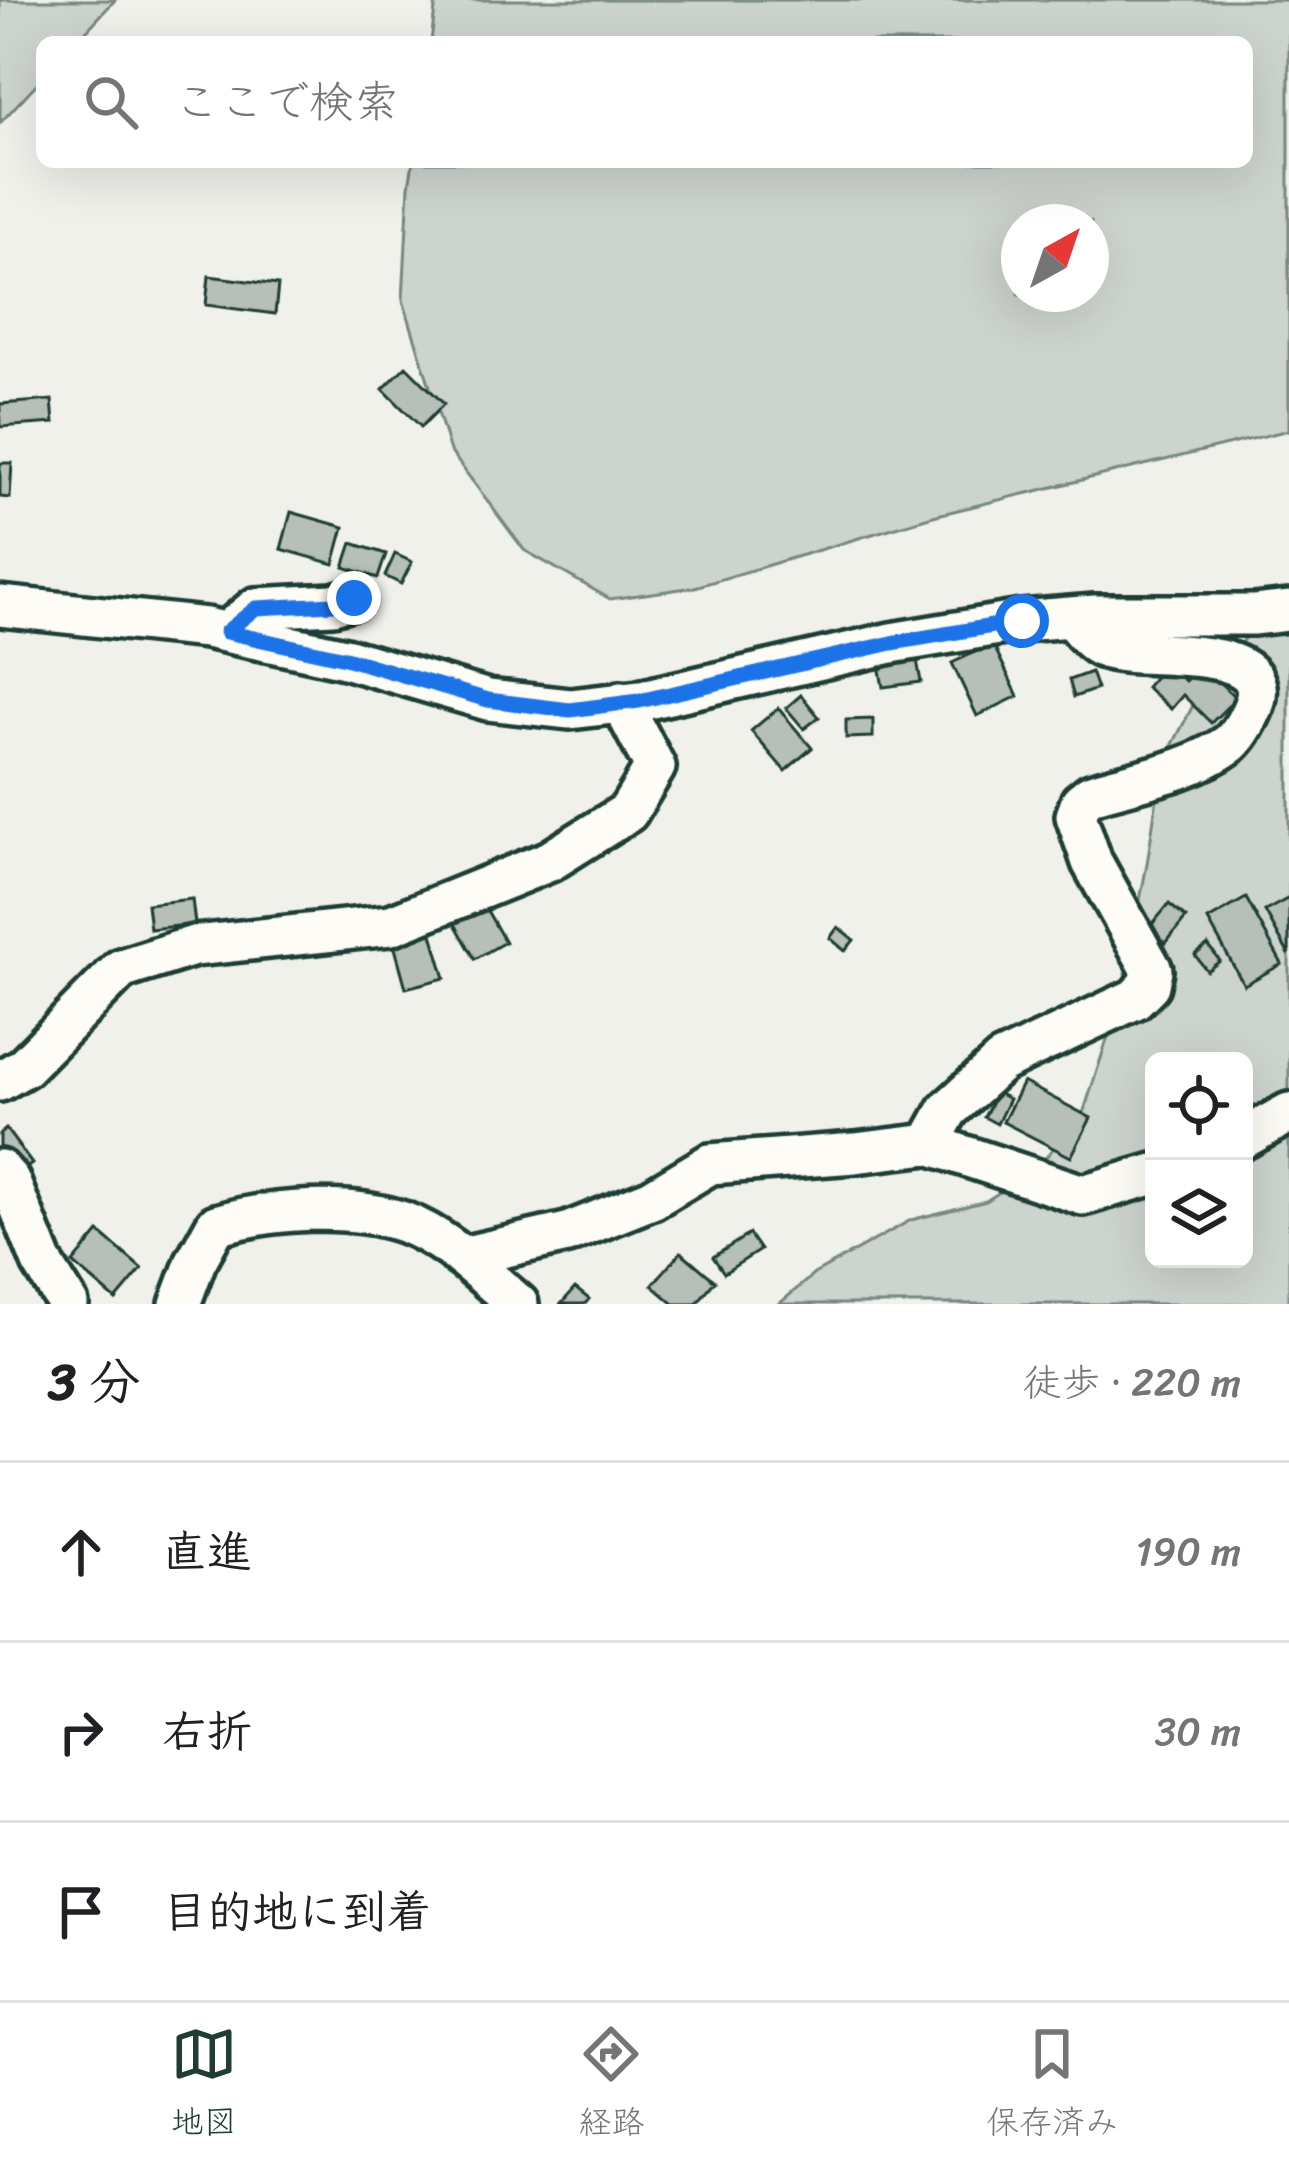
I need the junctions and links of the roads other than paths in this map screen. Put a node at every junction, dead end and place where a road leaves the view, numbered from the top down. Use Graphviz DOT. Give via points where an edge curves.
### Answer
graph roads {
  1 [pos="354,598"];
  2 [pos="0,606"];
  3 [pos="1289,611"];
  4 [pos="1070,617"];
  5 [pos="226,632"];
  6 [pos="622,702"];
  7 [pos="0,1081"];
  8 [pos="1289,1113"];
  9 [pos="1253,1133"];
  10 [pos="929,1144"];
  11 [pos="0,1169"];
  12 [pos="1145,1176"];
  13 [pos="462,1257"];
  14 [pos="68,1304"];
  15 [pos="180,1304"];
  16 [pos="518,1304"];
  1 -- 5 [label="street" via="256,608"];
  2 -- 5 [label="street"];
  3 -- 4 [label="street"];
  4 -- 6 [label="street" via="952,631"];
  4 -- 10 [label="street" via="1098,646 1117,652 1238,664 1258,694 1234,741 1081,802 1076,817 1092,862 1152,970 1149,985 1136,999 1001,1062 948,1110"];
  5 -- 6 [label="street" via="488,700 570,710"];
  6 -- 7 [label="street" via="655,766 628,812 550,861 391,925 194,946 121,969 24,1067"];
  8 -- 9 [label="street"];
  10 -- 12 [label="street" via="1083,1195"];
  10 -- 13 [label="street" via="710,1164 652,1199 567,1233"];
  11 -- 14 [label="street"];
  13 -- 15 [label="street" via="403,1222 332,1209 249,1215 217,1225"];
  13 -- 16 [label="street"];
}
